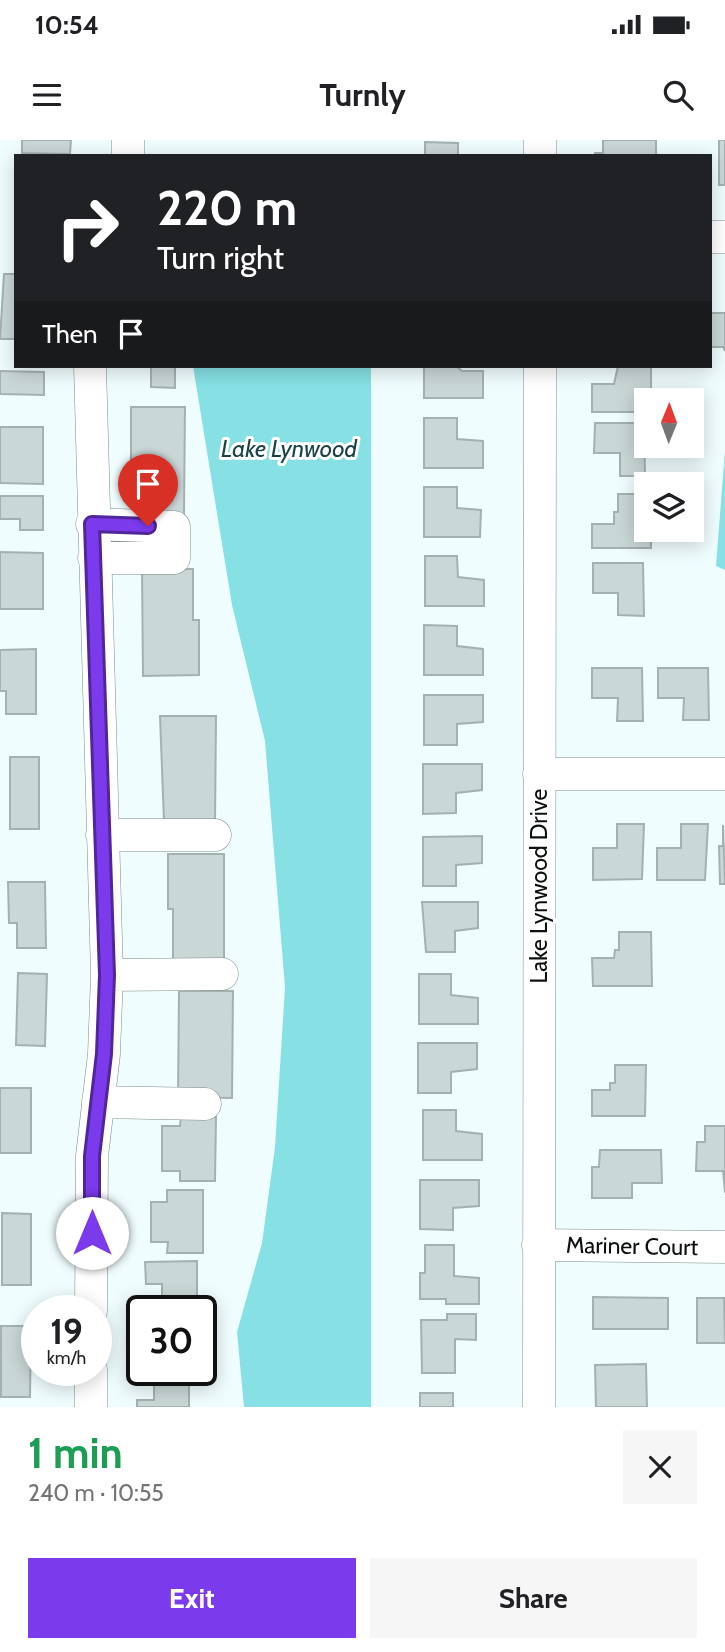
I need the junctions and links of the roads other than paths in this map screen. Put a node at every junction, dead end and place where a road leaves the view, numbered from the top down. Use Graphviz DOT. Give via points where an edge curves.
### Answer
graph roads {
  1 [pos="90,368"];
  2 [pos="540,368"];
  3 [pos="92,524"];
  4 [pos="94,558"];
  5 [pos="539,774"];
  6 [pos="725,774"];
  7 [pos="102,835"];
  8 [pos="215,835"];
  9 [pos="107,975"];
  10 [pos="222,975"];
  11 [pos="99,1102"];
  12 [pos="205,1104"];
  13 [pos="538,1245"];
  14 [pos="725,1247"];
  15 [pos="91,1295"];
  16 [pos="91,1386"];
  17 [pos="91,1407"];
  18 [pos="539,1407"];
  1 -- 3 [label="street"];
  2 -- 5 [label="street, Lake Lynwood Drive"];
  3 -- 4 [label="street"];
  3 -- 4 [label="street" via="174,527 174,558"];
  4 -- 7 [label="street"];
  5 -- 6 [label="street"];
  5 -- 13 [label="street, Lake Lynwood Drive"];
  7 -- 8 [label="street"];
  7 -- 9 [label="street"];
  9 -- 10 [label="street"];
  9 -- 11 [label="street"];
  11 -- 12 [label="street"];
  11 -- 15 [label="street" via="92,1156"];
  13 -- 14 [label="street, Mariner Court"];
  13 -- 18 [label="street, Lake Lynwood Drive"];
  16 -- 17 [label="street"];
}
